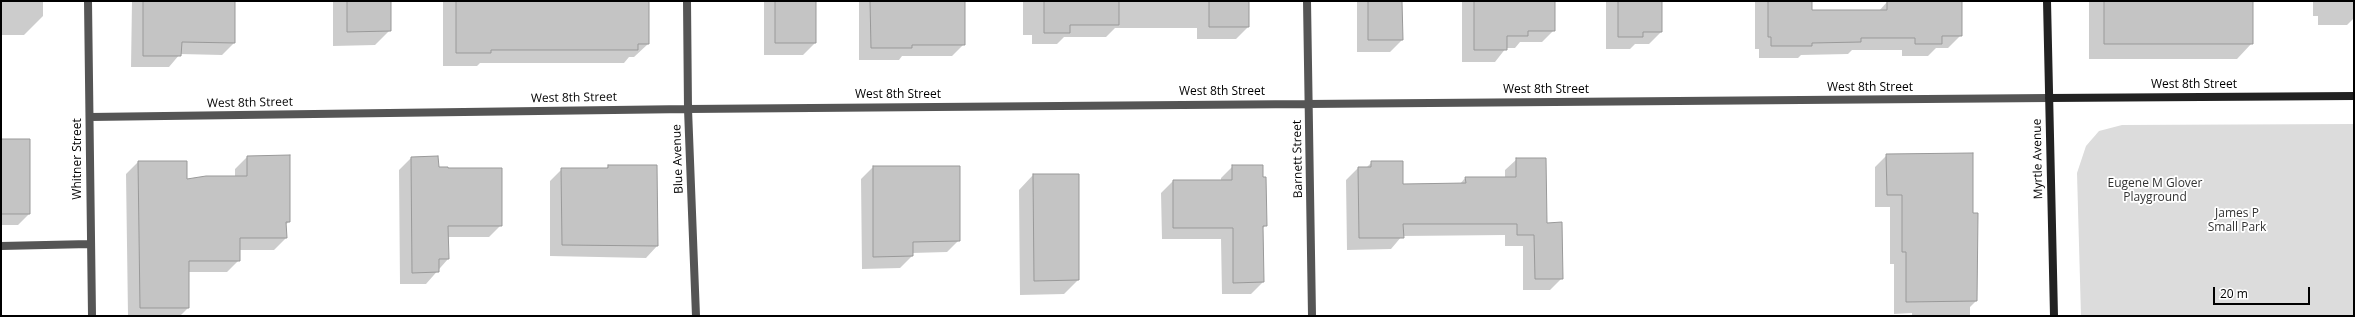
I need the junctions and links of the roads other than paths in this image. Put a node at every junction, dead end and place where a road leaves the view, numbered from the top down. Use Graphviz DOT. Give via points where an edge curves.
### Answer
graph roads {
  1 [pos="88,1"];
  2 [pos="688,1"];
  3 [pos="1307,1"];
  4 [pos="2047,1"];
  5 [pos="2354,96"];
  6 [pos="2049,98"];
  7 [pos="1309,104"];
  8 [pos="688,109"];
  9 [pos="90,117"];
  10 [pos="90,244"];
  11 [pos="1,246"];
  12 [pos="92,316"];
  13 [pos="696,316"];
  14 [pos="1312,316"];
  15 [pos="2054,316"];
  1 -- 9 [label="street, Whitner Street"];
  2 -- 8 [label="street, Blue Avenue"];
  3 -- 7 [label="street, Barnett Street"];
  4 -- 6 [label="main road, Myrtle Avenue"];
  5 -- 6 [label="main road, West 8th Street"];
  6 -- 7 [label="street, West 8th Street"];
  6 -- 15 [label="main road, Myrtle Avenue"];
  7 -- 8 [label="street, West 8th Street"];
  7 -- 14 [label="street, Barnett Street"];
  8 -- 9 [label="street, West 8th Street"];
  8 -- 13 [label="street, Blue Avenue"];
  9 -- 10 [label="street, Whitner Street"];
  10 -- 11 [label="street"];
  10 -- 12 [label="street, Whitner Street"];
}
